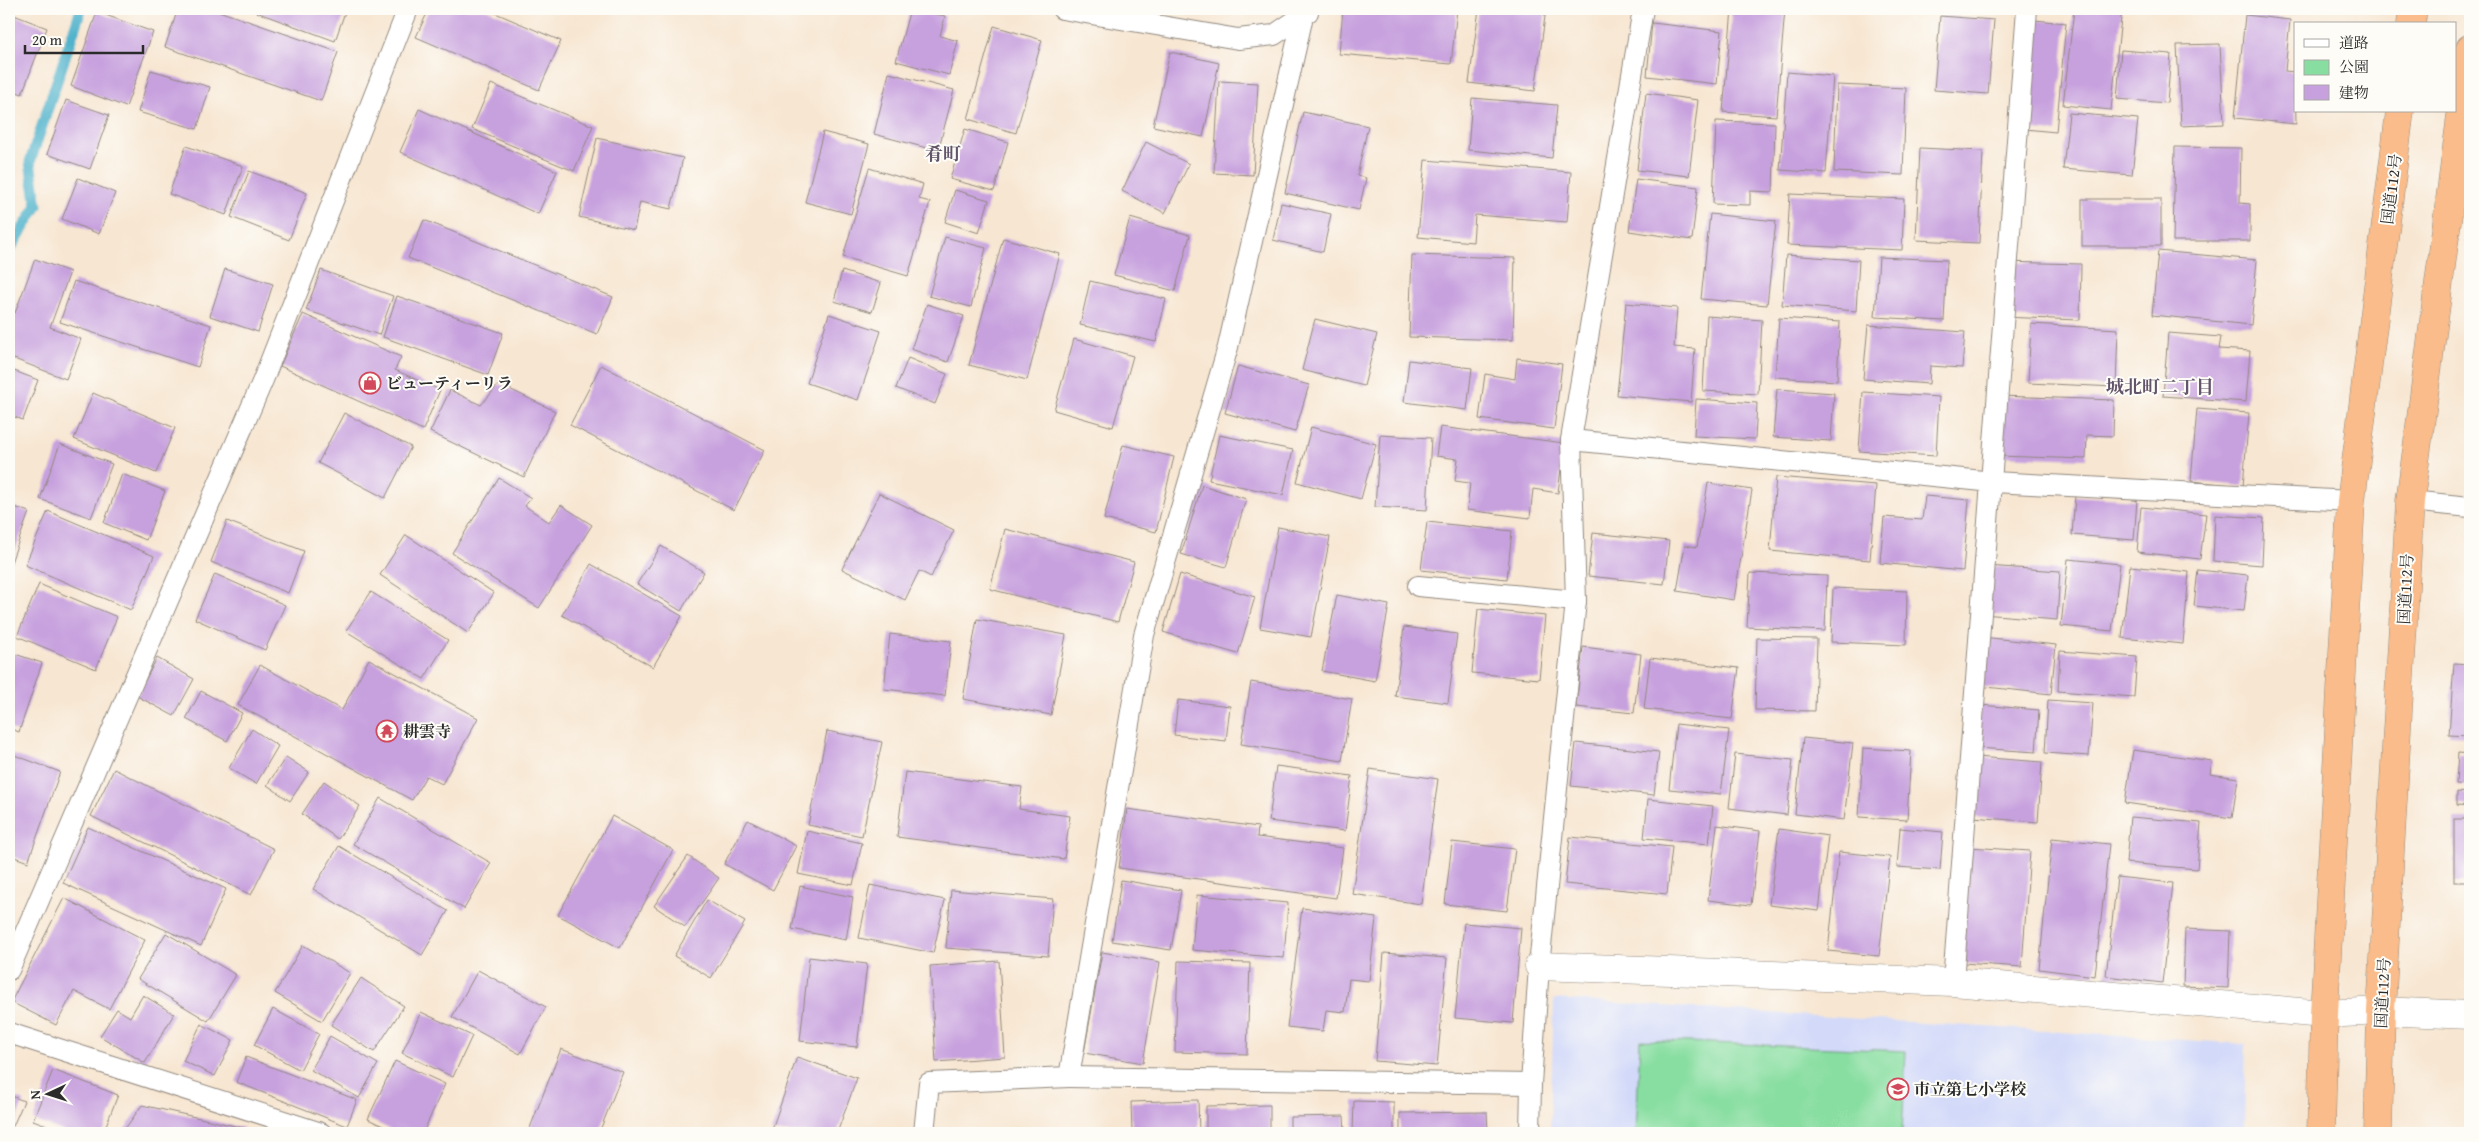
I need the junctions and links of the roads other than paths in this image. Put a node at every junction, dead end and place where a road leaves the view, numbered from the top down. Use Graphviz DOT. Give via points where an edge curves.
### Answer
graph roads {
  1 [pos="408,9"];
  2 [pos="1062,9"];
  3 [pos="1643,9"];
  4 [pos="2027,9"];
  5 [pos="2413,9"];
  6 [pos="1307,12"];
  7 [pos="2411,22"];
  8 [pos="2470,48"];
  9 [pos="2400,112"];
  10 [pos="1572,440"];
  11 [pos="1993,482"];
  12 [pos="2410,501"];
  13 [pos="2351,502"];
  14 [pos="2470,507"];
  15 [pos="1418,586"];
  16 [pos="1576,601"];
  17 [pos="1539,966"];
  18 [pos="9,970"];
  19 [pos="1954,982"];
  20 [pos="2381,1011"];
  21 [pos="2324,1014"];
  22 [pos="2470,1015"];
  23 [pos="9,1033"];
  24 [pos="1068,1077"];
  25 [pos="1531,1084"];
  26 [pos="321,1133"];
  27 [pos="924,1133"];
  28 [pos="1530,1133"];
  29 [pos="2321,1133"];
  30 [pos="2378,1133"];
  1 -- 18 [label="lane" via="263,380"];
  2 -- 6 [label="lane" via="1238,39 1274,35"];
  3 -- 10 [label="lane"];
  4 -- 11 [label="lane"];
  5 -- 7 [label="highway"];
  6 -- 24 [label="lane" via="1228,347 1144,635"];
  8 -- 12 [label="highway, 国道112号"];
  9 -- 13 [label="highway, 国道112号"];
  10 -- 11 [label="lane"];
  10 -- 16 [label="lane"];
  11 -- 13 [label="lane"];
  11 -- 19 [label="lane"];
  12 -- 14 [label="lane"];
  12 -- 20 [label="highway, 国道112号"];
  13 -- 21 [label="highway, 国道112号"];
  15 -- 16 [label="lane"];
  16 -- 17 [label="lane"];
  17 -- 19 [label="street"];
  17 -- 25 [label="lane"];
  19 -- 21 [label="street"];
  20 -- 21 [label="street"];
  20 -- 22 [label="street"];
  20 -- 30 [label="highway, 国道112号"];
  21 -- 29 [label="highway, 国道112号"];
  23 -- 26 [label="lane"];
  24 -- 25 [label="lane"];
  24 -- 27 [label="lane" via="929,1083"];
  25 -- 28 [label="lane"];
}
